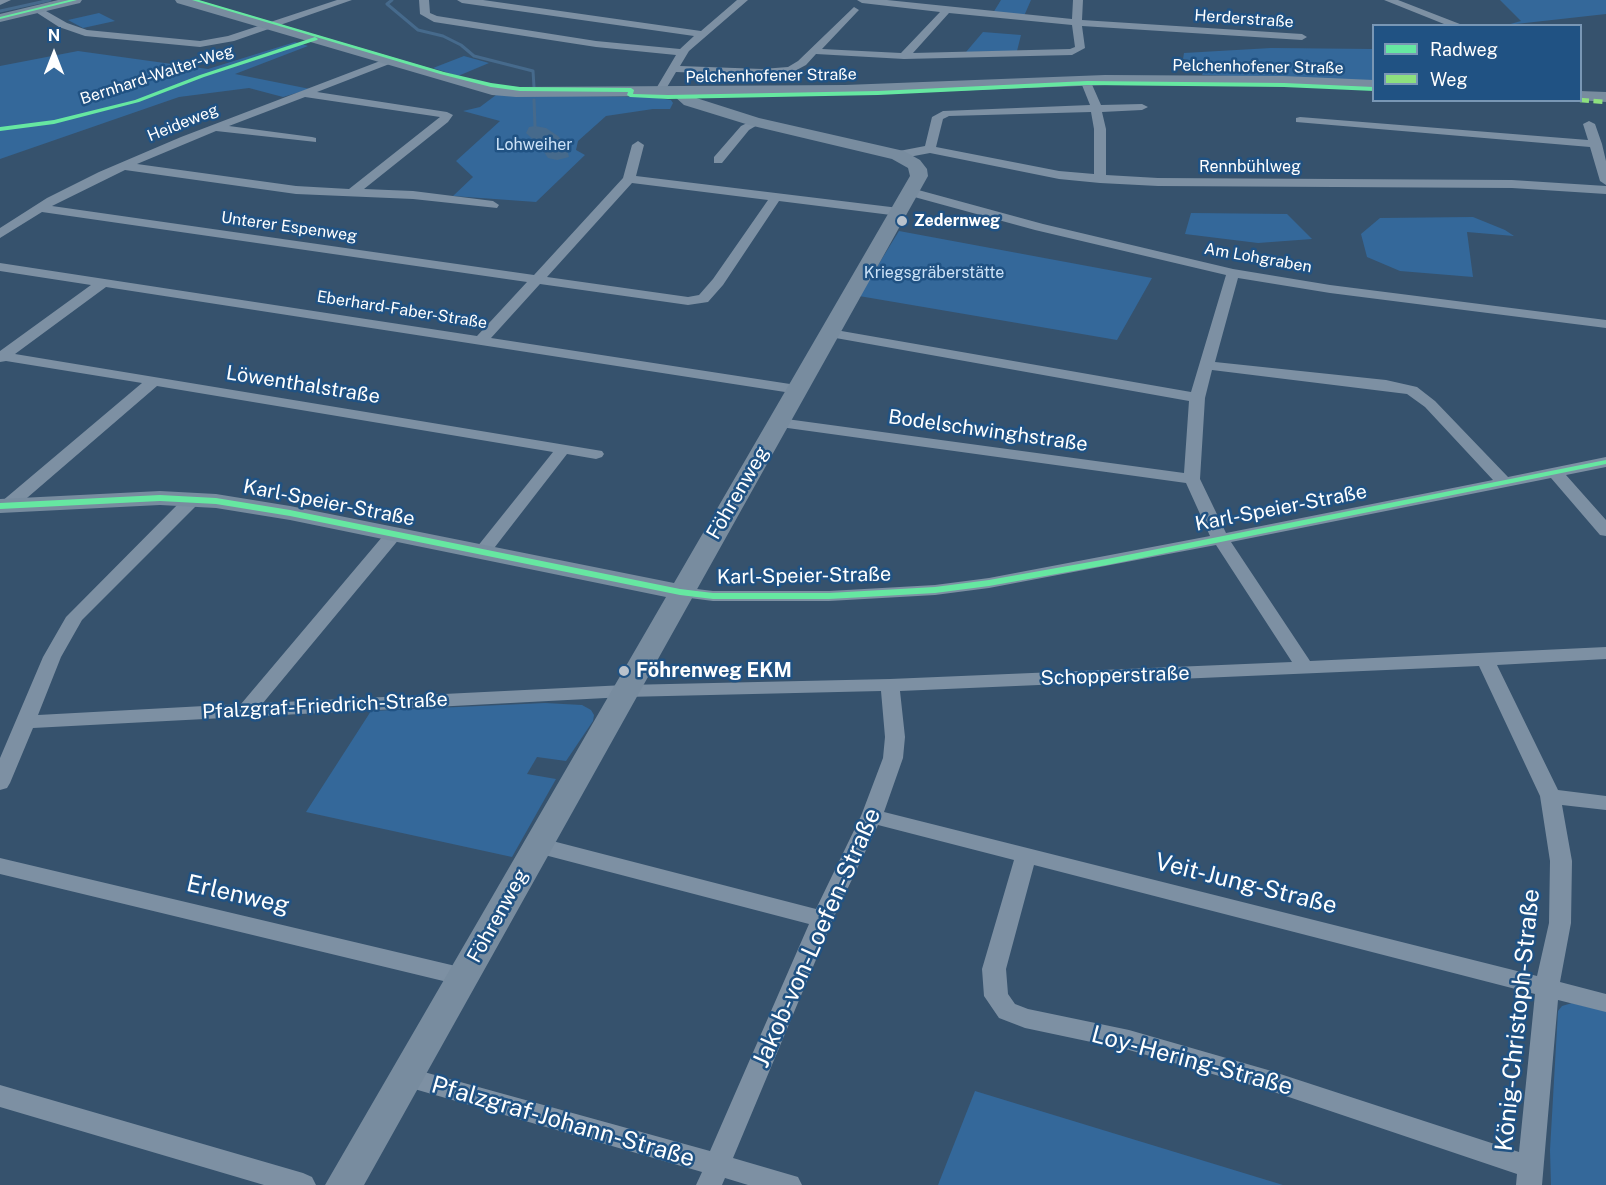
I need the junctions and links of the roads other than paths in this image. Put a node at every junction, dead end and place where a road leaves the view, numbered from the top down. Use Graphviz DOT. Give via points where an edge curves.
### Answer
graph roads {
  1 [pos="6,0"];
  2 [pos="75,0"];
  3 [pos="182,0"];
  4 [pos="347,0"];
  5 [pos="424,0"];
  6 [pos="462,0"];
  7 [pos="743,0"];
  8 [pos="862,0"];
  9 [pos="1078,0"];
  10 [pos="1389,0"];
  11 [pos="0,2"];
  12 [pos="36,9"];
  13 [pos="854,10"];
  14 [pos="946,11"];
  15 [pos="0,18"];
  16 [pos="1077,23"];
  17 [pos="1455,24"];
  18 [pos="271,26"];
  19 [pos="703,34"];
  20 [pos="1302,37"];
  21 [pos="813,51"];
  22 [pos="682,52"];
  23 [pos="904,56"];
  24 [pos="388,61"];
  25 [pos="672,69"];
  26 [pos="1085,80"];
  27 [pos="1372,85"];
  28 [pos="659,92"];
  29 [pos="681,92"];
  30 [pos="307,94"];
  31 [pos="1582,95"];
  32 [pos="1606,98"];
  33 [pos="1096,107"];
  34 [pos="1142,107"];
  35 [pos="1300,120"];
  36 [pos="755,122"];
  37 [pos="1588,124"];
  38 [pos="215,128"];
  39 [pos="312,140"];
  40 [pos="1596,144"];
  41 [pos="638,145"];
  42 [pos="930,149"];
  43 [pos="898,155"];
  44 [pos="718,160"];
  45 [pos="124,166"];
  46 [pos="629,179"];
  47 [pos="1101,179"];
  48 [pos="1606,182"];
  49 [pos="1606,190"];
  50 [pos="911,192"];
  51 [pos="351,194"];
  52 [pos="776,197"];
  53 [pos="493,205"];
  54 [pos="40,208"];
  55 [pos="899,212"];
  56 [pos="0,234"];
  57 [pos="0,267"];
  58 [pos="1233,273"];
  59 [pos="534,279"];
  60 [pos="103,283"];
  61 [pos="1606,324"];
  62 [pos="830,333"];
  63 [pos="480,340"];
  64 [pos="1,357"];
  65 [pos="1206,365"];
  66 [pos="153,381"];
  67 [pos="798,389"];
  68 [pos="1197,398"];
  69 [pos="779,423"];
  70 [pos="563,449"];
  71 [pos="596,454"];
  72 [pos="1606,462"];
  73 [pos="1556,473"];
  74 [pos="1192,479"];
  75 [pos="1505,483"];
  76 [pos="194,499"];
  77 [pos="3,506"];
  78 [pos="1606,531"];
  79 [pos="394,534"];
  80 [pos="1220,538"];
  81 [pos="482,552"];
  82 [pos="680,592"];
  83 [pos="1606,653"];
  84 [pos="1485,660"];
  85 [pos="1305,668"];
  86 [pos="890,685"];
  87 [pos="625,691"];
  88 [pos="247,710"];
  89 [pos="26,722"];
  90 [pos="0,783"];
  91 [pos="1550,796"];
  92 [pos="1606,803"];
  93 [pos="872,816"];
  94 [pos="537,845"];
  95 [pos="1026,856"];
  96 [pos="0,866"];
  97 [pos="822,919"];
  98 [pos="464,976"];
  99 [pos="1547,987"];
  100 [pos="1606,1003"];
  101 [pos="406,1077"];
  102 [pos="0,1096"];
  103 [pos="713,1176"];
  104 [pos="1529,1176"];
  105 [pos="303,1185"];
  106 [pos="344,1185"];
  107 [pos="789,1185"];
  1 -- 11 [label="street"];
  2 -- 12 [label="street"];
  3 -- 18 [label="street, Pelchenhofener Straße"];
  4 -- 18 [label="street"];
  5 -- 22 [label="street" via="425,14 434,19 596,44"];
  6 -- 19 [label="street"];
  7 -- 19 [label="street"];
  8 -- 14 [label="street, Herderstraße"];
  9 -- 16 [label="street"];
  10 -- 17 [label="street"];
  12 -- 15 [label="street"];
  12 -- 18 [label="street" via="85,33 186,43 216,42"];
  13 -- 21 [label="street"];
  14 -- 16 [label="street, Herderstraße"];
  14 -- 23 [label="street"];
  16 -- 20 [label="street, Herderstraße"];
  16 -- 23 [label="street" via="1080,48 1072,52"];
  18 -- 24 [label="street, Pelchenhofener Straße"];
  19 -- 22 [label="street"];
  21 -- 23 [label="street"];
  21 -- 25 [label="street" via="799,66 782,71"];
  22 -- 25 [label="street"];
  24 -- 28 [label="street, Pelchenhofener Straße" via="504,91"];
  24 -- 30 [label="street, Heideweg"];
  25 -- 28 [label="street"];
  26 -- 27 [label="street, Pelchenhofener Straße"];
  26 -- 29 [label="street, Pelchenhofener Straße" via="857,90"];
  26 -- 33 [label="street"];
  28 -- 29 [label="street, Pelchenhofener Straße"];
  29 -- 36 [label="street" via="690,102"];
  30 -- 38 [label="street, Heideweg"];
  30 -- 51 [label="street" via="447,115"];
  31 -- 32 [label="street"];
  33 -- 34 [label="street"];
  33 -- 42 [label="street" via="942,114 936,122"];
  33 -- 47 [label="street"];
  35 -- 40 [label="street"];
  36 -- 43 [label="street"];
  36 -- 44 [label="street"];
  37 -- 40 [label="street"];
  38 -- 39 [label="street"];
  38 -- 45 [label="street, Heideweg"];
  40 -- 48 [label="street"];
  41 -- 46 [label="street"];
  42 -- 43 [label="street, Rennbühlweg"];
  42 -- 47 [label="street, Rennbühlweg" via="1037,171"];
  43 -- 50 [label="street, Föhrenweg" via="918,169 919,177"];
  45 -- 51 [label="street"];
  45 -- 54 [label="street, Heideweg"];
  46 -- 52 [label="street"];
  46 -- 59 [label="street"];
  47 -- 49 [label="street, Rennbühlweg" via="1215,184 1537,185"];
  50 -- 55 [label="street, Föhrenweg"];
  50 -- 58 [label="street, Am Lohgraben"];
  51 -- 53 [label="street" via="413,195"];
  52 -- 55 [label="street"];
  52 -- 59 [label="street, Unterer Espenweg" via="703,299 678,301"];
  54 -- 56 [label="street, Heideweg"];
  54 -- 59 [label="street, Unterer Espenweg"];
  55 -- 62 [label="street, Föhrenweg"];
  57 -- 60 [label="street, Eberhard-Faber-Straße"];
  58 -- 61 [label="street, Am Lohgraben"];
  58 -- 65 [label="street"];
  59 -- 63 [label="street"];
  60 -- 63 [label="street, Eberhard-Faber-Straße"];
  60 -- 64 [label="street"];
  62 -- 67 [label="street, Föhrenweg"];
  62 -- 68 [label="street"];
  63 -- 67 [label="street, Eberhard-Faber-Straße"];
  64 -- 66 [label="street, Löwenthalstraße"];
  65 -- 68 [label="street"];
  65 -- 75 [label="street" via="1412,390"];
  66 -- 70 [label="street, Löwenthalstraße"];
  66 -- 77 [label="street"];
  67 -- 69 [label="street, Föhrenweg"];
  68 -- 74 [label="street"];
  69 -- 74 [label="street, Bodelschwinghstraße"];
  69 -- 82 [label="street, Föhrenweg"];
  70 -- 71 [label="street, Löwenthalstraße"];
  70 -- 81 [label="street"];
  72 -- 73 [label="street, Karl-Speier-Straße"];
  73 -- 75 [label="street, Karl-Speier-Straße"];
  73 -- 78 [label="street"];
  74 -- 80 [label="street"];
  75 -- 80 [label="street, Karl-Speier-Straße"];
  76 -- 77 [label="street, Karl-Speier-Straße"];
  76 -- 79 [label="street, Karl-Speier-Straße" via="255,506"];
  76 -- 89 [label="street" via="75,617 52,657"];
  79 -- 81 [label="street, Karl-Speier-Straße"];
  79 -- 88 [label="street"];
  80 -- 82 [label="street, Karl-Speier-Straße" via="1086,566 935,590 818,597"];
  80 -- 85 [label="street"];
  81 -- 82 [label="street, Karl-Speier-Straße"];
  82 -- 87 [label="street, Föhrenweg"];
  83 -- 84 [label="street, Schopperstraße"];
  84 -- 85 [label="street, Schopperstraße"];
  84 -- 91 [label="street, König-Christoph-Straße"];
  85 -- 86 [label="street, Schopperstraße"];
  86 -- 87 [label="street, Schopperstraße"];
  86 -- 93 [label="street, Jakob-von-Loefen-Straße" via="895,714 893,758"];
  87 -- 88 [label="street, Pfalzgraf-Friedrich-Straße"];
  87 -- 94 [label="street, Föhrenweg"];
  88 -- 89 [label="street, Pfalzgraf-Friedrich-Straße"];
  89 -- 90 [label="street"];
  91 -- 92 [label="street"];
  91 -- 99 [label="street, König-Christoph-Straße" via="1562,893"];
  93 -- 95 [label="street, Veit-Jung-Straße"];
  93 -- 97 [label="street, Jakob-von-Loefen-Straße"];
  94 -- 97 [label="street"];
  94 -- 98 [label="street, Föhrenweg"];
  95 -- 99 [label="street, Veit-Jung-Straße"];
  95 -- 104 [label="street, Loy-Hering-Straße" via="994,969 996,996 1007,1011 1129,1040 1268,1080"];
  96 -- 98 [label="street, Erlenweg"];
  97 -- 103 [label="street, Jakob-von-Loefen-Straße"];
  98 -- 101 [label="street, Föhrenweg"];
  99 -- 100 [label="street, Veit-Jung-Straße"];
  99 -- 104 [label="street, König-Christoph-Straße"];
  101 -- 103 [label="street, Pfalzgraf-Johann-Straße"];
  101 -- 106 [label="street, Föhrenweg"];
  102 -- 105 [label="street"];
  103 -- 107 [label="street, Pfalzgraf-Johann-Straße"];
}
